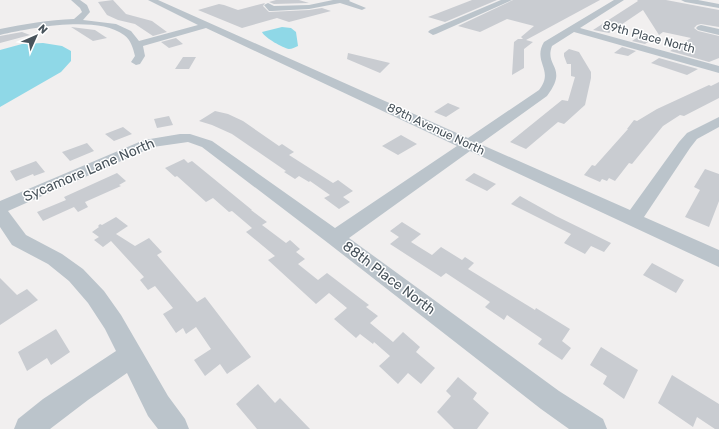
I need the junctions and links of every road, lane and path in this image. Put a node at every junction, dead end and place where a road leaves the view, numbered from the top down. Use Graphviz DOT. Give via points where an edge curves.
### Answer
graph roads {
  1 [pos="75,0"];
  2 [pos="152,0"];
  3 [pos="508,0"];
  4 [pos="620,0"];
  5 [pos="685,0"];
  6 [pos="344,1"];
  7 [pos="268,5"];
  8 [pos="719,6"];
  9 [pos="362,8"];
  10 [pos="76,22"];
  11 [pos="207,25"];
  12 [pos="701,28"];
  13 [pos="572,30"];
  14 [pos="0,32"];
  15 [pos="433,32"];
  16 [pos="719,32"];
  17 [pos="138,44"];
  18 [pos="136,62"];
  19 [pos="719,70"];
  20 [pos="719,121"];
  21 [pos="180,138"];
  22 [pos="469,144"];
  23 [pos="0,208"];
  24 [pos="0,213"];
  25 [pos="632,219"];
  26 [pos="336,238"];
  27 [pos="719,259"];
  28 [pos="131,356"];
  29 [pos="28,429"];
  30 [pos="175,429"];
  31 [pos="593,429"];
  1 -- 10 [label="street" via="86,12"];
  2 -- 11 [label="street, 89th Avenue North"];
  3 -- 15 [label="street"];
  4 -- 13 [label="street"];
  5 -- 8 [label="street"];
  6 -- 7 [label="street" via="310,10 272,9"];
  6 -- 9 [label="street"];
  10 -- 14 [label="street" via="27,26"];
  10 -- 17 [label="street" via="111,26 130,35"];
  11 -- 17 [label="street"];
  11 -- 22 [label="street, 89th Avenue North"];
  12 -- 16 [label="street"];
  13 -- 19 [label="street, 89th Place North" via="661,52"];
  13 -- 22 [label="street" via="554,40 545,50 552,78 546,89"];
  17 -- 18 [label="street" via="140,56"];
  20 -- 25 [label="street" via="692,136 684,145"];
  21 -- 23 [label="street, Sycamore Lane North" via="149,143"];
  21 -- 26 [label="street, 88th Place North" via="190,138 207,144"];
  22 -- 25 [label="street, 89th Avenue North"];
  22 -- 26 [label="street"];
  24 -- 28 [label="street" via="19,240 55,259 76,275 112,322"];
  25 -- 27 [label="street, 89th Avenue North"];
  26 -- 31 [label="street, 88th Place North" via="550,400"];
  28 -- 29 [label="street" via="55,406"];
  28 -- 30 [label="street" via="158,406"];
}
